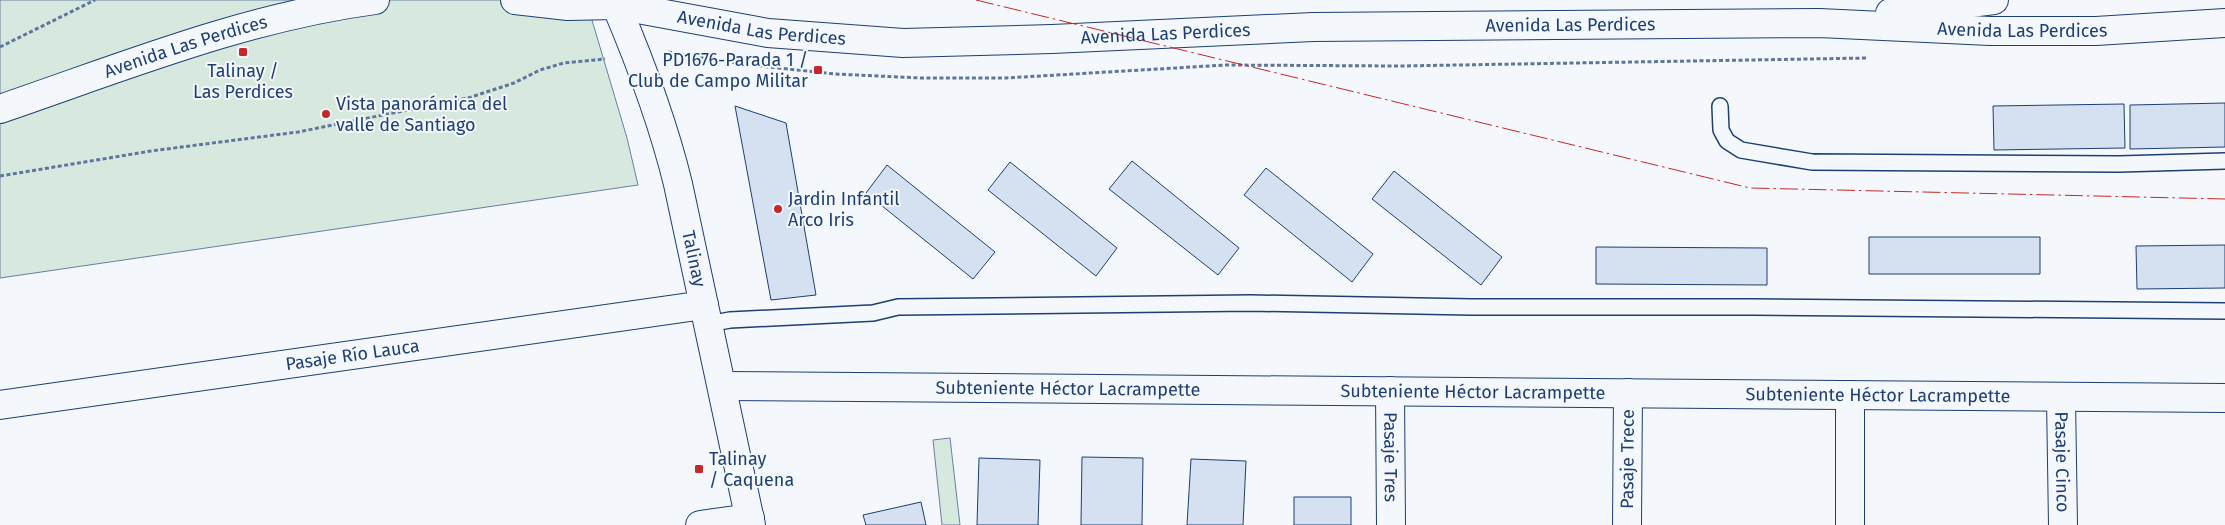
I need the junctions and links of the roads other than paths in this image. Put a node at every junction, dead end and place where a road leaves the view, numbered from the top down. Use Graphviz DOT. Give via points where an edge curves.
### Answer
graph roads {
  1 [pos="375,0"];
  2 [pos="515,0"];
  3 [pos="1994,0"];
  4 [pos="615,3"];
  5 [pos="1819,23"];
  6 [pos="2225,23"];
  7 [pos="1720,106"];
  8 [pos="0,109"];
  9 [pos="2225,161"];
  10 [pos="2225,311"];
  11 [pos="706,315"];
  12 [pos="722,386"];
  13 [pos="1390,391"];
  14 [pos="1628,393"];
  15 [pos="1850,395"];
  16 [pos="2061,398"];
  17 [pos="2225,398"];
  18 [pos="0,405"];
  19 [pos="750,522"];
  20 [pos="700,525"];
  21 [pos="1391,525"];
  22 [pos="1627,525"];
  23 [pos="1850,525"];
  24 [pos="2062,525"];
  1 -- 8 [label="street, Avenida Las Perdices" via="329,6 183,46"];
  2 -- 4 [label="street, Avenida Las Perdices" via="580,6"];
  3 -- 5 [label="street, Avenida Las Perdices"];
  4 -- 5 [label="street, Avenida Las Perdices" via="768,33 903,43 1312,27"];
  4 -- 11 [label="street, Talinay" via="666,135"];
  5 -- 6 [label="street, Avenida Las Perdices" via="1990,31 2096,31"];
  7 -- 9 [label="lane" via="1721,130 1727,141 1742,150 1812,162 2119,164"];
  10 -- 11 [label="lane" via="1241,304 898,307 873,313 730,320"];
  11 -- 12 [label="street, Talinay"];
  11 -- 18 [label="street, Pasaje Río Lauca"];
  12 -- 13 [label="street, Subteniente Héctor Lacrampette"];
  12 -- 19 [label="street, Talinay"];
  13 -- 14 [label="street, Subteniente Héctor Lacrampette"];
  13 -- 21 [label="street, Pasaje Tres"];
  14 -- 15 [label="street, Subteniente Héctor Lacrampette"];
  14 -- 22 [label="street, Pasaje Trece"];
  15 -- 16 [label="street, Subteniente Héctor Lacrampette"];
  15 -- 23 [label="street"];
  16 -- 17 [label="street, Subteniente Héctor Lacrampette"];
  16 -- 24 [label="street, Pasaje Cinco"];
  19 -- 20 [label="street"];
}
